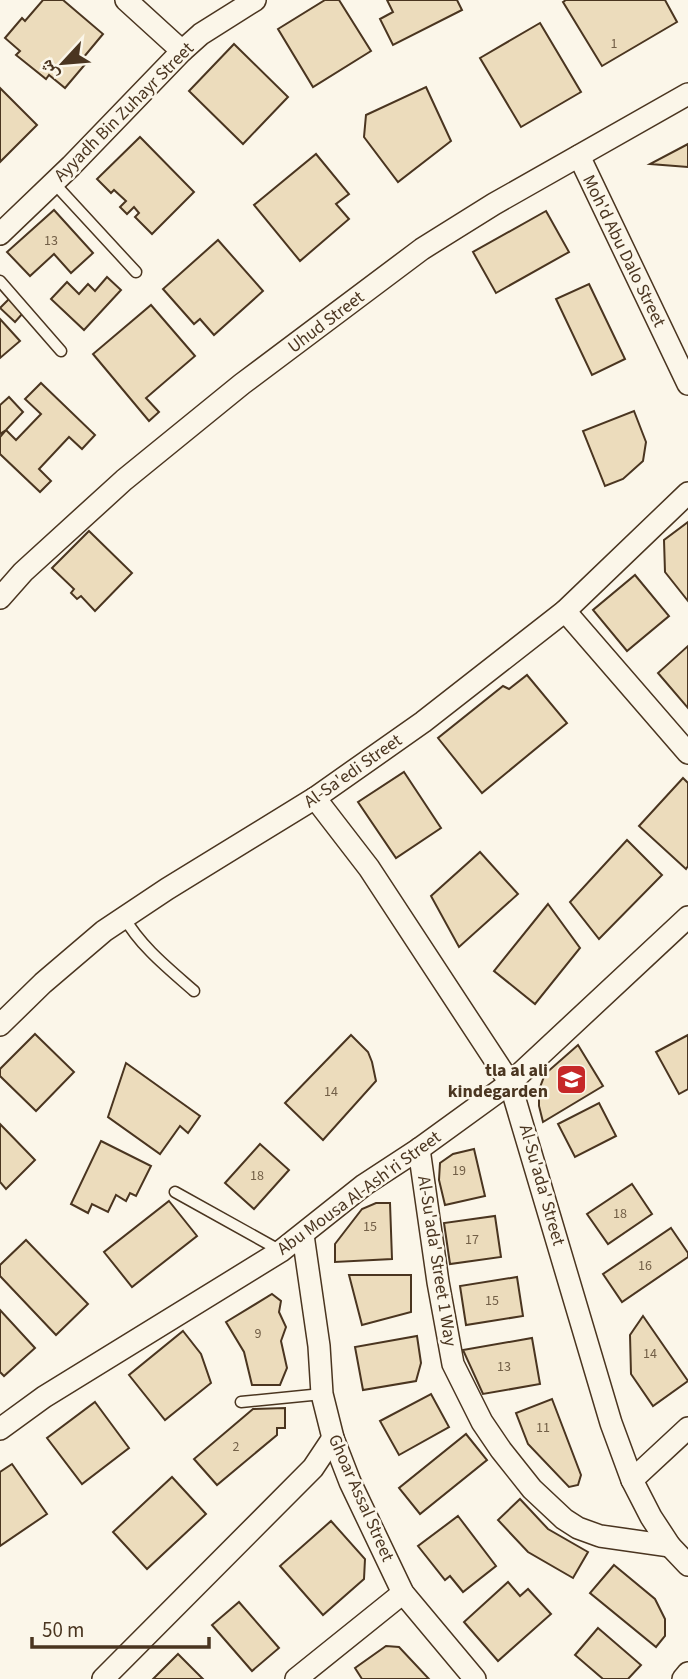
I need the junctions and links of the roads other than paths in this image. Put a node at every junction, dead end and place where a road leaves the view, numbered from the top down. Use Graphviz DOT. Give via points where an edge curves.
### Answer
graph roads {
  1 [pos="126,0"];
  2 [pos="256,0"];
  3 [pos="182,51"];
  4 [pos="688,94"];
  5 [pos="579,156"];
  6 [pos="53,182"];
  7 [pos="0,234"];
  8 [pos="136,272"];
  9 [pos="0,281"];
  10 [pos="61,351"];
  11 [pos="688,384"];
  12 [pos="688,493"];
  13 [pos="0,598"];
  14 [pos="565,611"];
  15 [pos="688,753"];
  16 [pos="315,798"];
  17 [pos="124,917"];
  18 [pos="688,917"];
  19 [pos="194,991"];
  20 [pos="0,1025"];
  21 [pos="510,1083"];
  22 [pos="419,1149"];
  23 [pos="175,1192"];
  24 [pos="303,1235"];
  25 [pos="281,1251"];
  26 [pos="322,1394"];
  27 [pos="241,1402"];
  28 [pos="688,1428"];
  29 [pos="0,1430"];
  30 [pos="333,1438"];
  31 [pos="632,1479"];
  32 [pos="670,1546"];
  33 [pos="688,1565"];
  34 [pos="403,1592"];
  35 [pos="688,1673"];
  36 [pos="103,1679"];
  37 [pos="296,1679"];
  38 [pos="475,1679"];
  39 [pos="683,1679"];
  1 -- 3 [label="street"];
  2 -- 3 [label="street, Ayyadh Bin Zuhayr Street"];
  3 -- 6 [label="street, Ayyadh Bin Zuhayr Street"];
  4 -- 5 [label="street, Uhud Street"];
  5 -- 11 [label="street, Moh'd Abu Dalo Street"];
  5 -- 13 [label="street, Uhud Street" via="422,249 242,384 124,480"];
  6 -- 7 [label="street, Ayyadh Bin Zuhayr Street"];
  6 -- 8 [label="lane"];
  9 -- 10 [label="lane"];
  12 -- 14 [label="street, Al-Sa'edi Street"];
  14 -- 15 [label="street"];
  14 -- 16 [label="street, Al-Sa'edi Street" via="423,722"];
  16 -- 17 [label="street, Al-Sa'edi Street"];
  16 -- 21 [label="street, Al-Su'ada' Street" via="369,868"];
  17 -- 19 [label="lane" via="160,961"];
  17 -- 20 [label="street, Al-Sa'edi Street" via="53,974"];
  18 -- 21 [label="street, Abu Mousa Al-Ash'ri Street"];
  21 -- 22 [label="street, Abu Mousa Al-Ash'ri Street"];
  21 -- 31 [label="street, Al-Su'ada' Street" via="611,1423"];
  22 -- 24 [label="street, Abu Mousa Al-Ash'ri Street"];
  22 -- 32 [label="street, Al-Su'ada' Street 1 Way" via="451,1354 482,1422 532,1489 578,1528 600,1536"];
  23 -- 25 [label="lane"];
  24 -- 25 [label="street, Abu Mousa Al-Ash'ri Street"];
  24 -- 26 [label="street, Ghoar Assal Street"];
  25 -- 29 [label="street, Abu Mousa Al-Ash'ri Street" via="44,1397"];
  26 -- 27 [label="lane"];
  26 -- 30 [label="street, Ghoar Assal Street"];
  28 -- 31 [label="street"];
  30 -- 34 [label="street, Ghoar Assal Street"];
  30 -- 36 [label="street" via="313,1468"];
  31 -- 32 [label="street, Al-Su'ada' Street"];
  32 -- 33 [label="street, Al-Su'ada' Street"];
  34 -- 37 [label="street"];
  34 -- 38 [label="street, Ghoar Assal Street"];
  35 -- 39 [label="street"];
}
